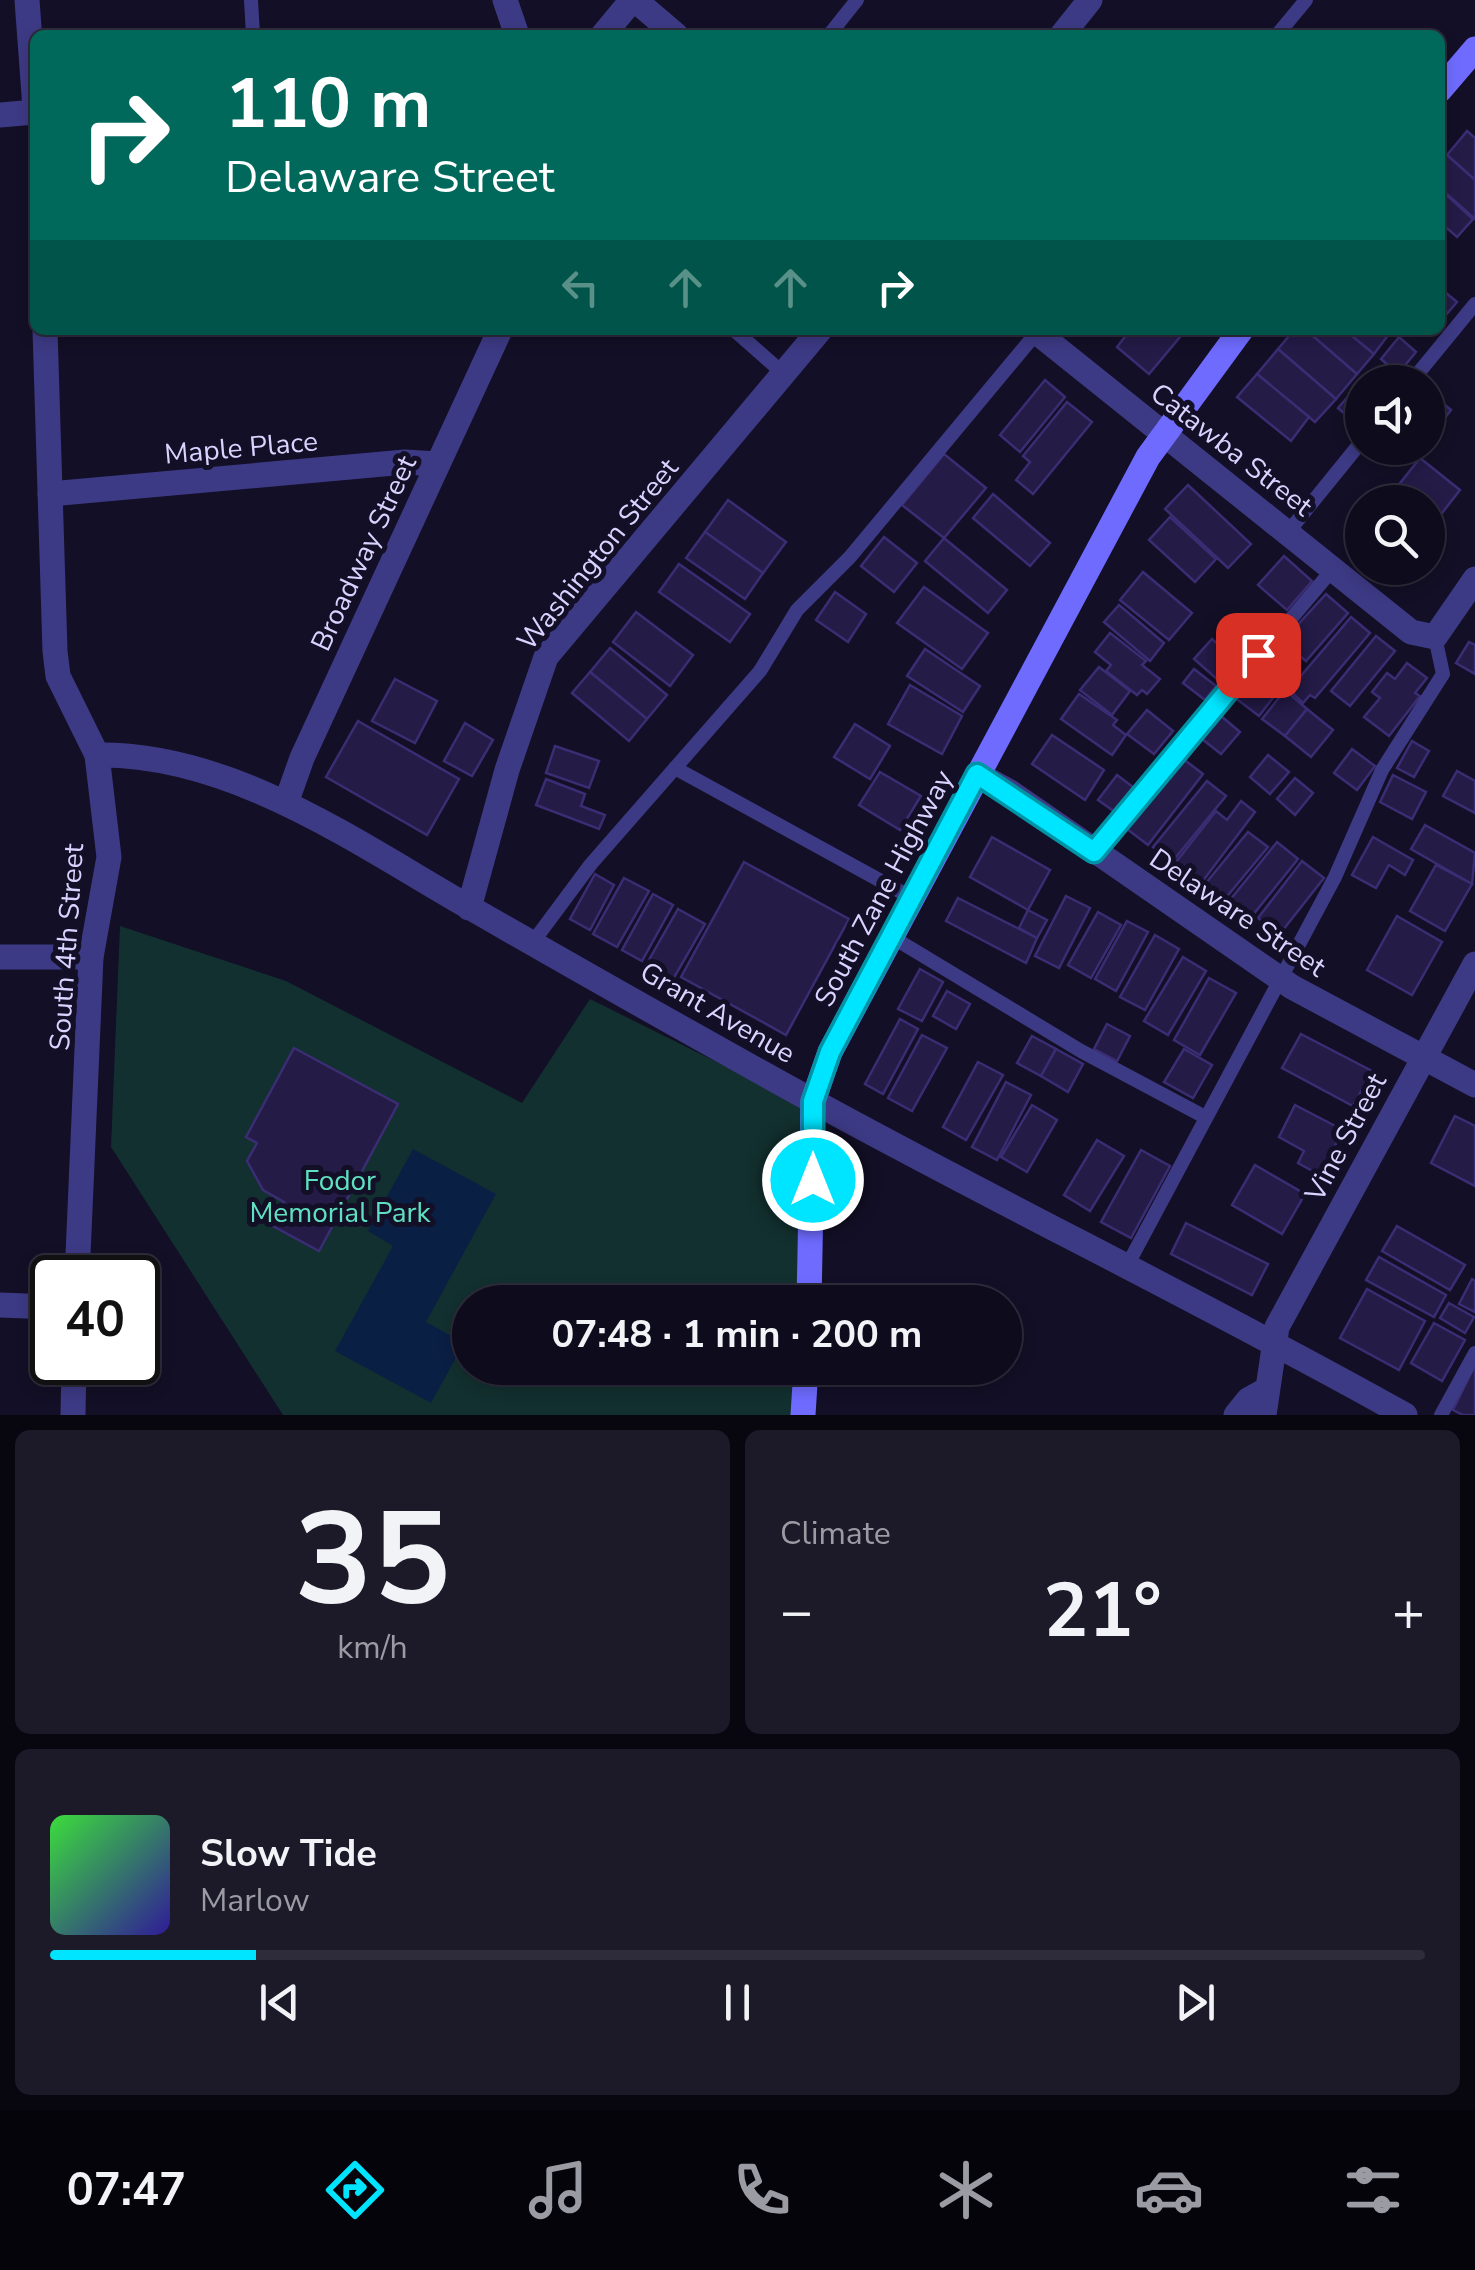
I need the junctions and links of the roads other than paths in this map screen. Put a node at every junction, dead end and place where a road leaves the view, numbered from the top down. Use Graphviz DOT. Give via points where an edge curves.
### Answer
graph roads {
  1 [pos="27,0"];
  2 [pos="251,0"];
  3 [pos="505,0"];
  4 [pos="633,0"];
  5 [pos="857,0"];
  6 [pos="1090,0"];
  7 [pos="1306,0"];
  8 [pos="253,30"];
  9 [pos="516,30"];
  10 [pos="606,30"];
  11 [pos="670,30"];
  12 [pos="833,30"];
  13 [pos="1066,30"];
  14 [pos="1281,30"];
  15 [pos="30,41"];
  16 [pos="1475,49"];
  17 [pos="1445,84"];
  18 [pos="30,111"];
  19 [pos="0,115"];
  20 [pos="1475,304"];
  21 [pos="45,335"];
  22 [pos="498,335"];
  23 [pos="740,335"];
  24 [pos="816,335"];
  25 [pos="1033,335"];
  26 [pos="1041,335"];
  27 [pos="1236,335"];
  28 [pos="1424,365"];
  29 [pos="784,374"];
  30 [pos="1165,432"];
  31 [pos="1345,462"];
  32 [pos="438,464"];
  33 [pos="50,494"];
  34 [pos="1288,532"];
  35 [pos="1332,569"];
  36 [pos="1475,579"];
  37 [pos="1435,637"];
  38 [pos="97,755"];
  39 [pos="675,768"];
  40 [pos="977,774"];
  41 [pos="286,803"];
  42 [pos="1094,852"];
  43 [pos="912,898"];
  44 [pos="470,908"];
  45 [pos="892,937"];
  46 [pos="533,942"];
  47 [pos="0,957"];
  48 [pos="91,957"];
  49 [pos="1475,964"];
  50 [pos="1281,979"];
  51 [pos="1422,1057"];
  52 [pos="1475,1086"];
  53 [pos="813,1101"];
  54 [pos="1205,1117"];
  55 [pos="78,1255"];
  56 [pos="1128,1264"];
  57 [pos="809,1285"];
  58 [pos="0,1305"];
  59 [pos="30,1306"];
  60 [pos="1274,1342"];
  61 [pos="1475,1353"];
  62 [pos="74,1385"];
  63 [pos="805,1385"];
  64 [pos="1265,1402"];
  65 [pos="73,1415"];
  66 [pos="803,1415"];
  67 [pos="1236,1415"];
  68 [pos="1405,1415"];
  69 [pos="1442,1415"];
  1 -- 15 [label="street"];
  2 -- 8 [label="lane"];
  3 -- 9 [label="street"];
  4 -- 10 [label="street"];
  4 -- 11 [label="street"];
  5 -- 12 [label="lane"];
  6 -- 13 [label="street"];
  7 -- 14 [label="lane"];
  16 -- 17 [label="street"];
  18 -- 19 [label="street"];
  20 -- 28 [label="lane"];
  21 -- 33 [label="street, South 4th Street"];
  22 -- 32 [label="street, Broadway Street"];
  23 -- 29 [label="lane"];
  24 -- 29 [label="street, Washington Street"];
  25 -- 39 [label="lane" via="850,557 797,610 760,671"];
  26 -- 30 [label="street, Catawba Street"];
  27 -- 30 [label="street, South Zane Highway"];
  29 -- 44 [label="street, Washington Street" via="546,657"];
  30 -- 34 [label="street, Catawba Street"];
  30 -- 40 [label="street, South Zane Highway"];
  31 -- 34 [label="lane"];
  32 -- 33 [label="street, Maple Place"];
  32 -- 41 [label="street, Broadway Street"];
  33 -- 38 [label="street, South 4th Street" via="58,676"];
  34 -- 35 [label="street, Catawba Street"];
  35 -- 37 [label="street, Catawba Street" via="1411,632"];
  35 -- 42 [label="lane"];
  36 -- 37 [label="street"];
  37 -- 50 [label="lane" via="1442,674 1382,770"];
  38 -- 41 [label="street, Grant Avenue" via="171,764"];
  38 -- 48 [label="street, South 4th Street" via="108,856"];
  39 -- 43 [label="lane"];
  39 -- 46 [label="lane"];
  40 -- 42 [label="street, Delaware Street"];
  40 -- 43 [label="street, South Zane Highway"];
  41 -- 44 [label="street, Grant Avenue"];
  42 -- 50 [label="street, Delaware Street"];
  43 -- 45 [label="street, South Zane Highway"];
  44 -- 46 [label="street, Grant Avenue"];
  45 -- 53 [label="street, South Zane Highway" via="830,1052"];
  45 -- 54 [label="lane" via="1080,1052"];
  46 -- 53 [label="street, Grant Avenue"];
  47 -- 48 [label="street"];
  48 -- 55 [label="street, South 4th Street"];
  49 -- 51 [label="street, Vine Street"];
  50 -- 51 [label="street, Delaware Street"];
  50 -- 54 [label="lane"];
  51 -- 52 [label="street, Delaware Street"];
  51 -- 60 [label="street, Vine Street"];
  53 -- 56 [label="street, Grant Avenue"];
  53 -- 57 [label="street, South Zane Highway"];
  54 -- 56 [label="lane"];
  56 -- 60 [label="street, Grant Avenue"];
  58 -- 59 [label="street"];
  60 -- 64 [label="street, Vine Street"];
  60 -- 68 [label="street, Grant Avenue"];
  61 -- 69 [label="lane"];
  62 -- 65 [label="street"];
  63 -- 66 [label="street"];
  64 -- 67 [label="street" via="1248,1400"];
}
